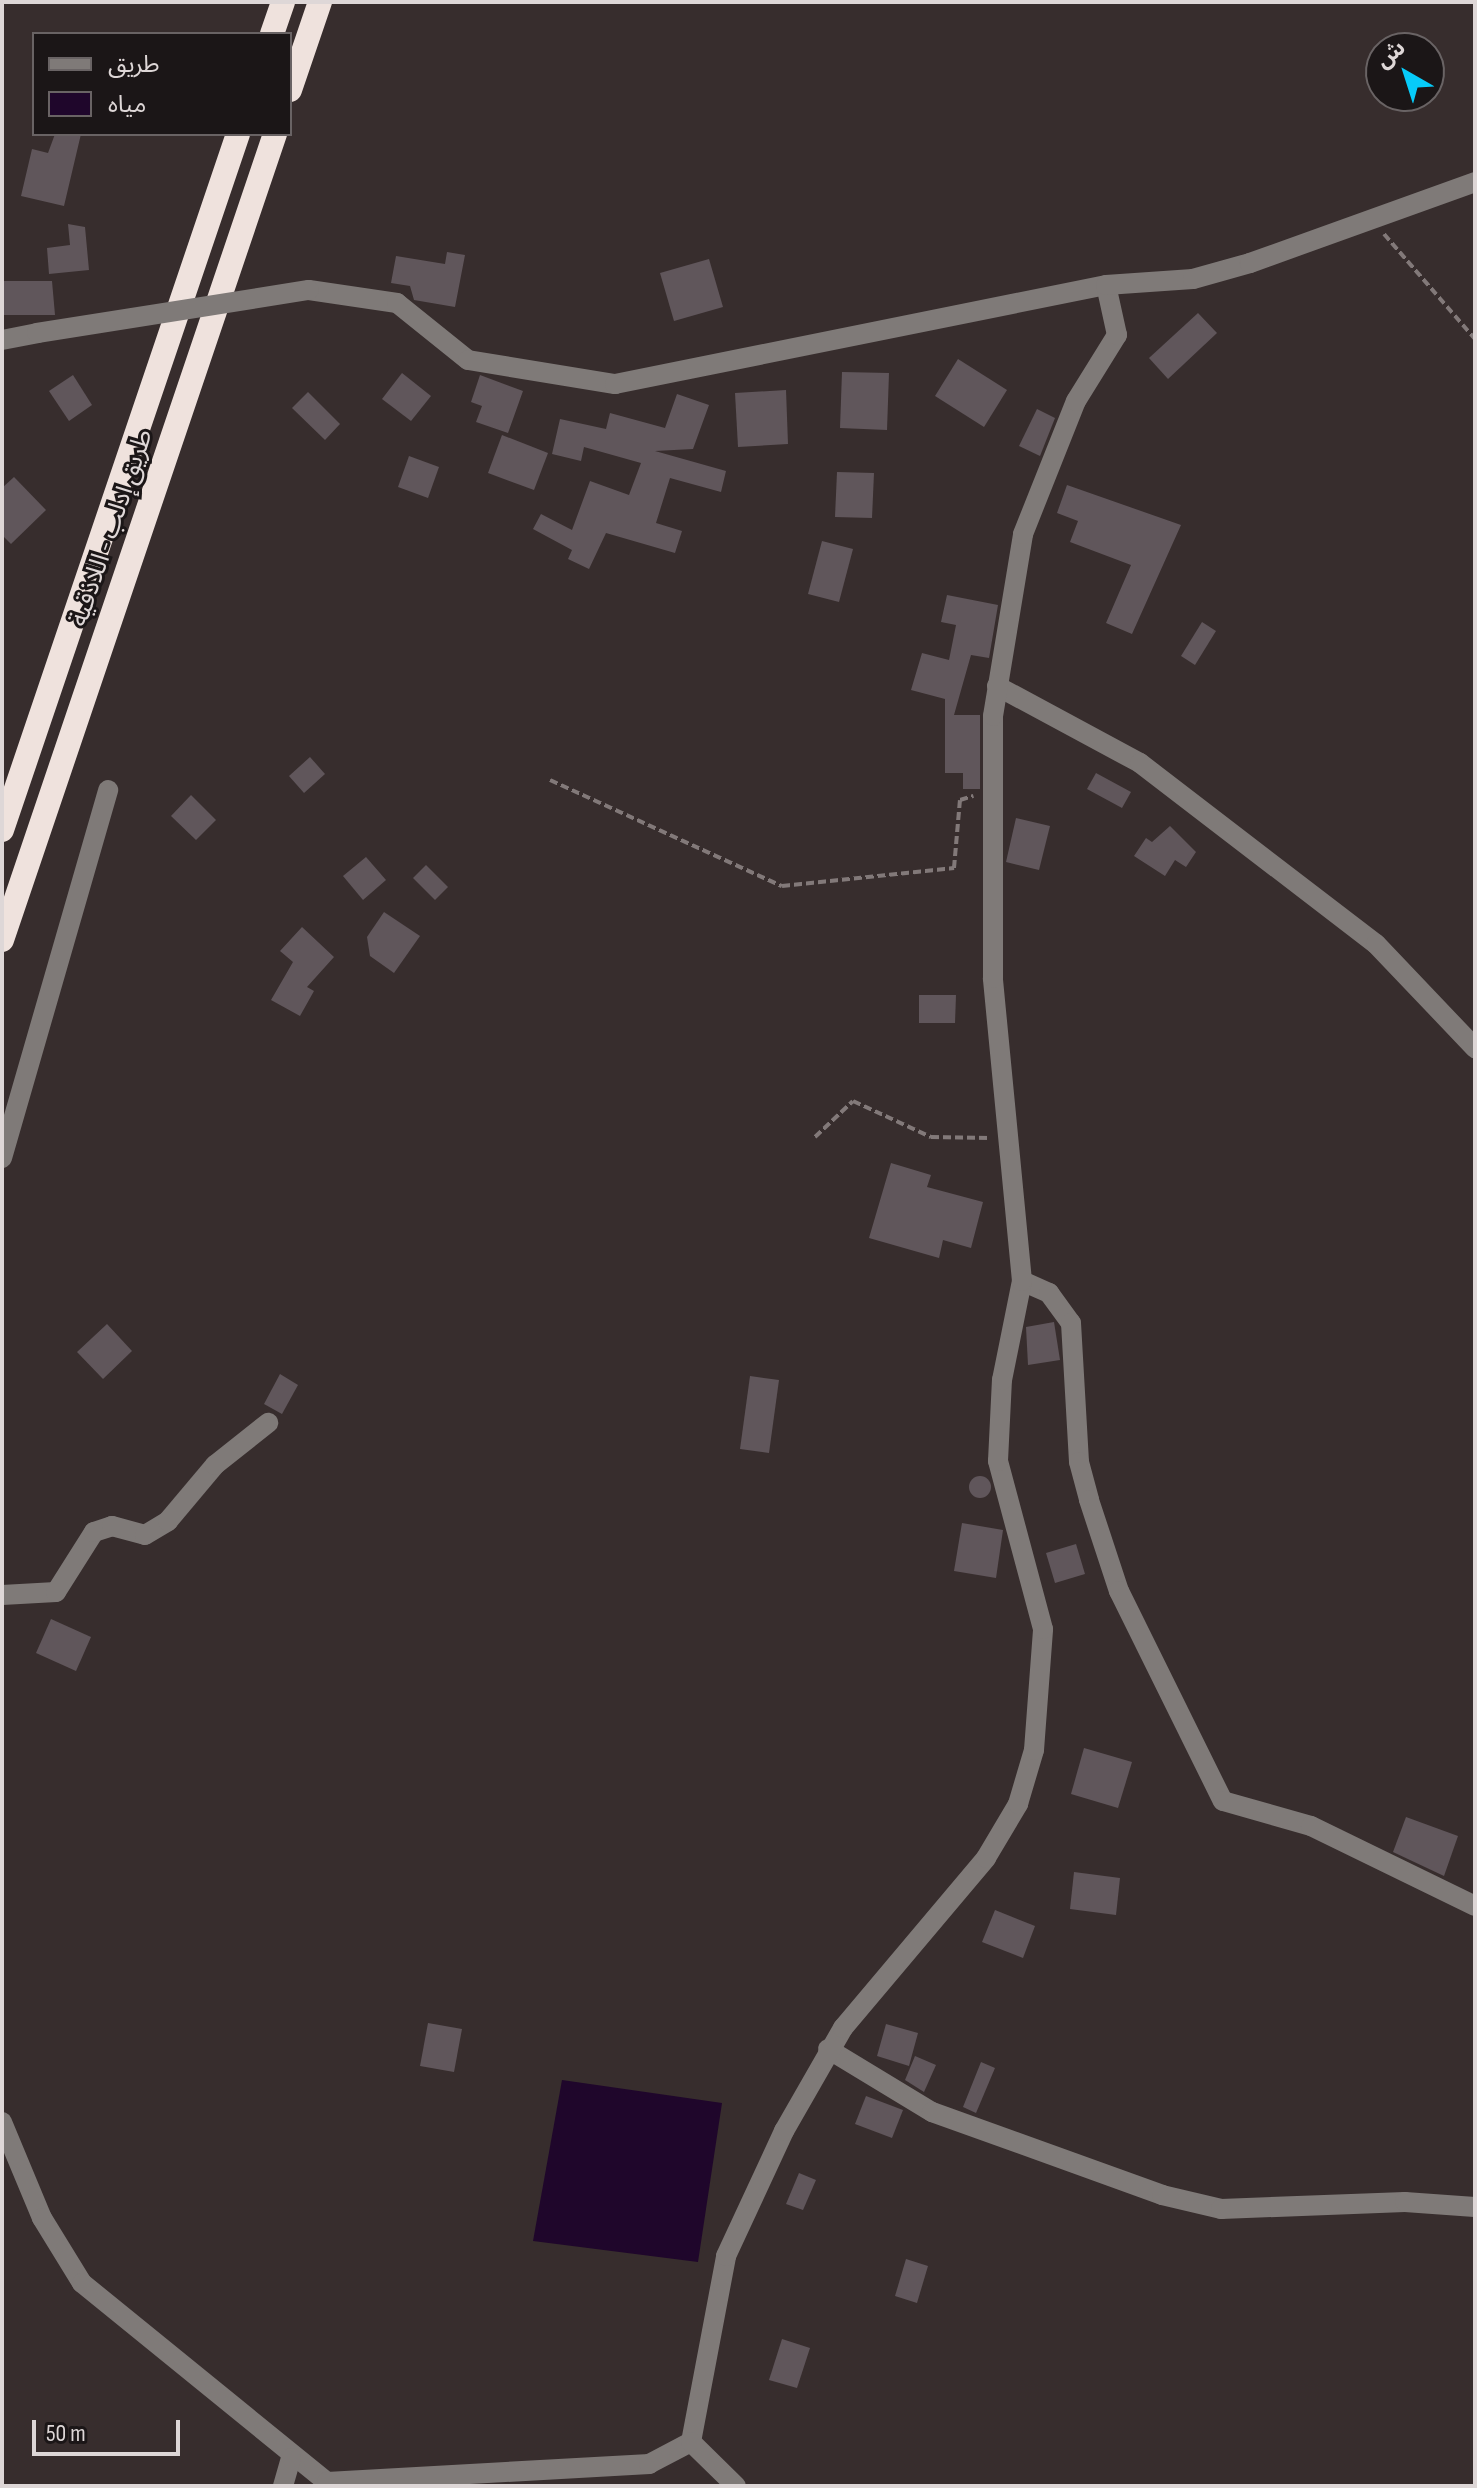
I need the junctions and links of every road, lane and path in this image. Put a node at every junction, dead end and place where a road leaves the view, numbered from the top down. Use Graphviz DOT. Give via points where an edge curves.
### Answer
graph roads {
  1 [pos="283,2"];
  2 [pos="320,2"];
  3 [pos="273,32"];
  4 [pos="292,84"];
  5 [pos="237,136"];
  6 [pos="274,136"];
  7 [pos="1475,182"];
  8 [pos="1369,218"];
  9 [pos="1106,285"];
  10 [pos="1475,339"];
  11 [pos="2,340"];
  12 [pos="997,686"];
  13 [pos="550,780"];
  14 [pos="994,789"];
  15 [pos="108,790"];
  16 [pos="2,830"];
  17 [pos="2,940"];
  18 [pos="1475,1048"];
  19 [pos="815,1137"];
  20 [pos="1006,1139"];
  21 [pos="2,1158"];
  22 [pos="1022,1281"];
  23 [pos="268,1423"];
  24 [pos="2,1595"];
  25 [pos="1475,1906"];
  26 [pos="828,2049"];
  27 [pos="2,2122"];
  28 [pos="1475,2207"];
  29 [pos="691,2442"];
  30 [pos="291,2458"];
  31 [pos="283,2486"];
  32 [pos="736,2486"];
  1 -- 3 [label="highway"];
  2 -- 4 [label="highway"];
  5 -- 16 [label="highway, طريق إدلب - اللاذقية"];
  6 -- 17 [label="highway, طريق إدلب - اللاذقية"];
  7 -- 8 [label="street"];
  8 -- 9 [label="street" via="1193,279"];
  8 -- 10 [label="path"];
  9 -- 11 [label="street, bridge" via="615,384 468,360 397,303 309,290"];
  9 -- 12 [label="street" via="1117,335 1076,401 1023,534"];
  12 -- 14 [label="street"];
  12 -- 18 [label="street" via="1140,763 1376,944"];
  13 -- 14 [label="path" via="782,886 954,868 960,800"];
  14 -- 20 [label="street" via="993,978"];
  15 -- 21 [label="street"];
  19 -- 20 [label="path" via="853,1101 931,1137"];
  20 -- 22 [label="street"];
  22 -- 25 [label="street" via="1049,1293 1071,1323 1079,1462 1089,1500 1119,1591 1223,1801 1311,1826"];
  22 -- 26 [label="street" via="1004,1366 998,1461 1043,1629 1034,1750 1018,1804 986,1858"];
  23 -- 24 [label="street" via="215,1465 168,1521 145,1535 112,1526 94,1532 56,1592"];
  26 -- 28 [label="street" via="932,2112 1162,2195 1221,2209 1405,2202"];
  26 -- 29 [label="street" via="726,2256"];
  27 -- 30 [label="street" via="42,2218 82,2283"];
  29 -- 30 [label="street" via="649,2464 388,2484 327,2482"];
  29 -- 32 [label="street"];
  30 -- 31 [label="street"];
}
